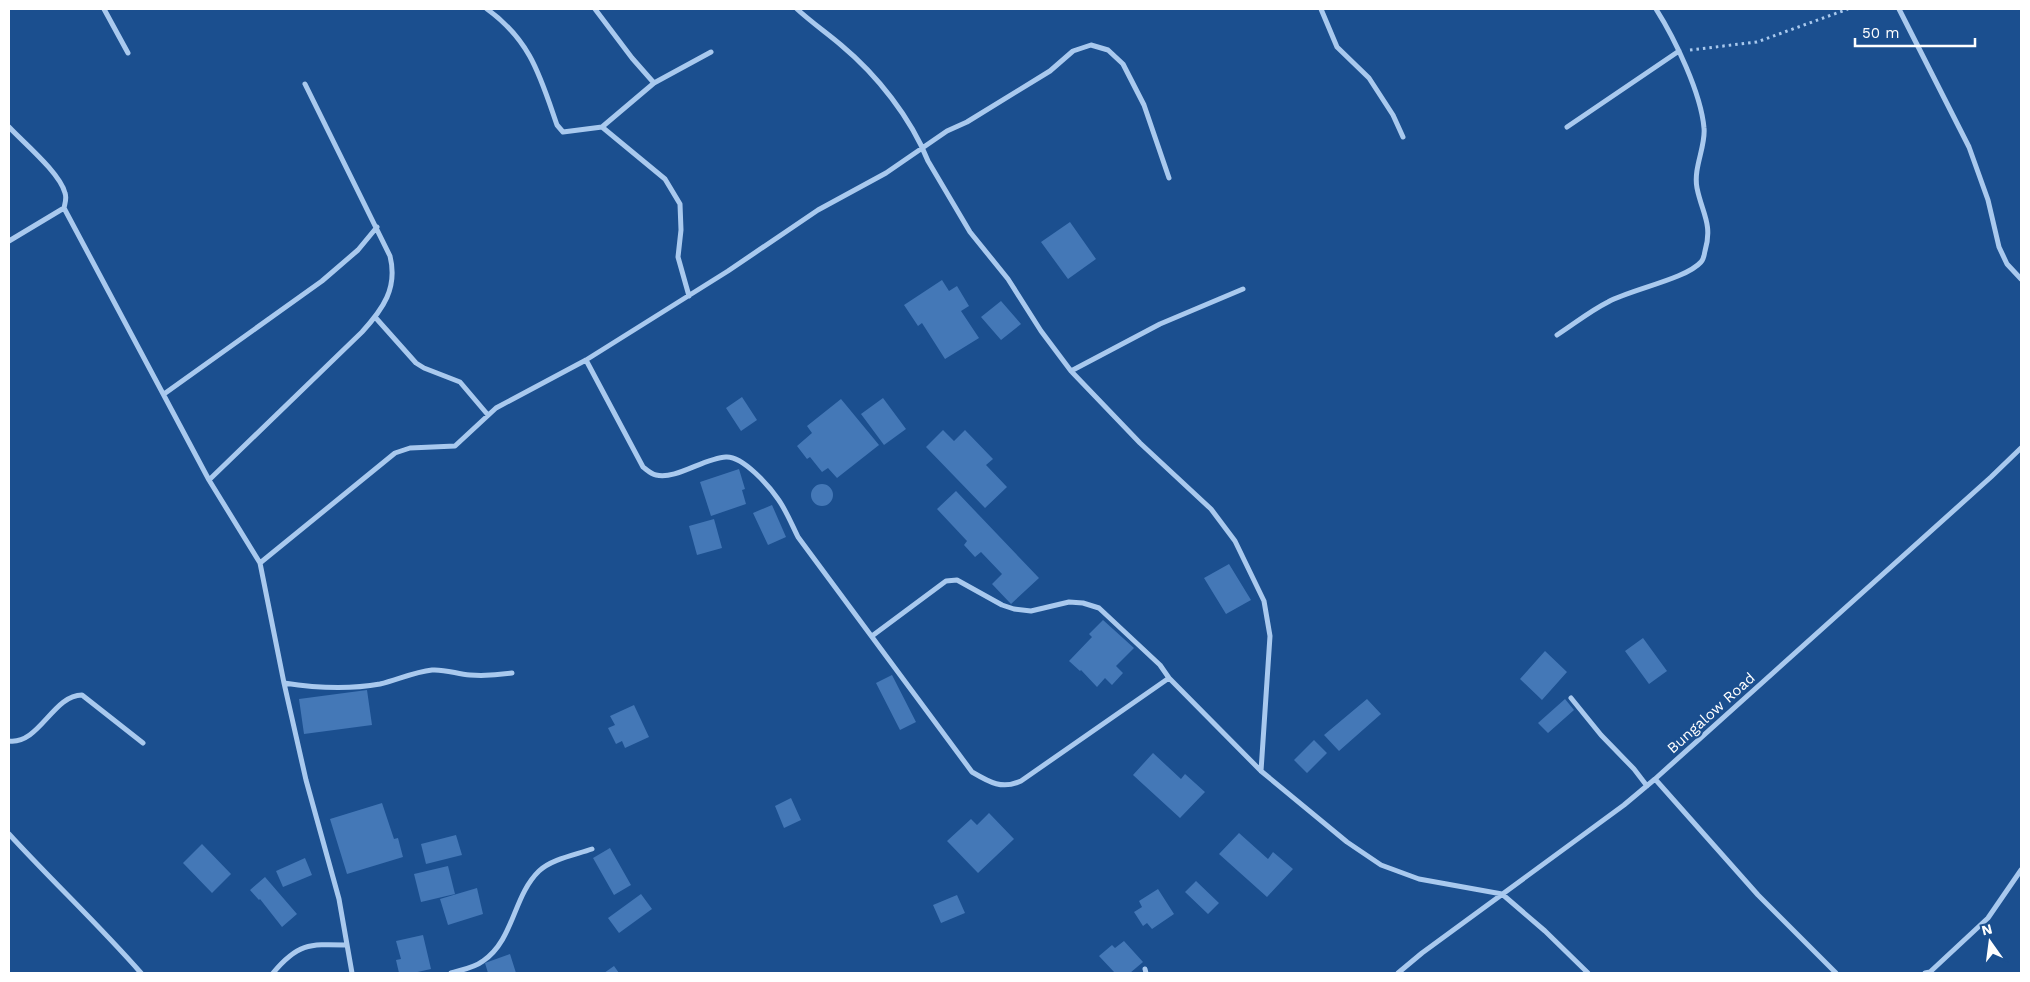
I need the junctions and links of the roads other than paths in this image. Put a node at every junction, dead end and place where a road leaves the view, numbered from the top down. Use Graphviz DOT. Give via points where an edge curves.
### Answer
graph roads {
  1 [pos="104,9"];
  2 [pos="487,9"];
  3 [pos="594,9"];
  4 [pos="797,9"];
  5 [pos="1321,9"];
  6 [pos="1656,9"];
  7 [pos="1899,9"];
  8 [pos="1679,51"];
  9 [pos="711,52"];
  10 [pos="128,53"];
  11 [pos="654,83"];
  12 [pos="305,84"];
  13 [pos="602,127"];
  14 [pos="1567,127"];
  15 [pos="9,128"];
  16 [pos="1403,138"];
  17 [pos="924,149"];
  18 [pos="1169,178"];
  19 [pos="64,208"];
  20 [pos="377,227"];
  21 [pos="9,240"];
  22 [pos="2021,280"];
  23 [pos="1243,289"];
  24 [pos="689,296"];
  25 [pos="375,318"];
  26 [pos="1557,335"];
  27 [pos="586,360"];
  28 [pos="1071,372"];
  29 [pos="164,394"];
  30 [pos="488,415"];
  31 [pos="2021,448"];
  32 [pos="209,480"];
  33 [pos="260,563"];
  34 [pos="872,636"];
  35 [pos="512,673"];
  36 [pos="1169,678"];
  37 [pos="284,683"];
  38 [pos="1572,698"];
  39 [pos="9,741"];
  40 [pos="143,743"];
  41 [pos="1261,771"];
  42 [pos="1655,779"];
  43 [pos="1647,786"];
  44 [pos="9,834"];
  45 [pos="592,849"];
  46 [pos="2021,870"];
  47 [pos="1502,894"];
  48 [pos="347,945"];
  49 [pos="141,973"];
  50 [pos="273,973"];
  51 [pos="353,973"];
  52 [pos="451,973"];
  53 [pos="1398,973"];
  54 [pos="1588,973"];
  55 [pos="1836,973"];
  56 [pos="1925,973"];
  1 -- 10 [label="street"];
  2 -- 13 [label="street" via="512,29 533,61 557,125 563,132"];
  3 -- 11 [label="street"];
  4 -- 17 [label="street" via="843,46 878,82"];
  5 -- 16 [label="street" via="1337,47 1369,78 1393,115"];
  6 -- 8 [label="street"];
  7 -- 22 [label="street" via="1969,147 1988,200 1999,247"];
  8 -- 14 [label="street"];
  8 -- 26 [label="street" via="1705,130 1698,162 1697,188 1709,238 1703,260 1690,272 1608,302"];
  9 -- 11 [label="street"];
  11 -- 13 [label="street"];
  12 -- 20 [label="street"];
  13 -- 24 [label="street" via="665,179 680,204 682,230 678,257"];
  15 -- 19 [label="street" via="56,176 66,195"];
  17 -- 18 [label="street" via="947,131 1050,71 1073,51 1091,45 1108,50 1122,64 1144,105"];
  17 -- 24 [label="street" via="818,210"];
  17 -- 28 [label="street" via="970,232 1008,279"];
  19 -- 21 [label="street"];
  19 -- 29 [label="street"];
  20 -- 25 [label="street" via="390,256 393,281"];
  20 -- 29 [label="street" via="358,250 322,281"];
  23 -- 28 [label="street" via="1160,324"];
  24 -- 27 [label="street"];
  25 -- 30 [label="street" via="416,363 460,382"];
  25 -- 32 [label="street"];
  27 -- 30 [label="street" via="505,402"];
  27 -- 34 [label="street" via="643,467 655,475 670,475 727,456 743,462 779,499 798,537"];
  28 -- 41 [label="street" via="1211,509 1235,541 1258,586 1270,636"];
  29 -- 32 [label="street"];
  30 -- 33 [label="street" via="455,446 395,452"];
  31 -- 42 [label="street, Bungalow Road"];
  32 -- 33 [label="street"];
  33 -- 37 [label="street"];
  34 -- 36 [label="street" via="946,581 957,580 1014,609 1031,611 1069,602 1098,608 1160,665"];
  34 -- 36 [label="street" via="972,772 989,782 1011,786"];
  35 -- 37 [label="street" via="490,676 431,670 357,688"];
  36 -- 41 [label="street"];
  37 -- 48 [label="street" via="306,780 339,900"];
  38 -- 43 [label="street" via="1601,736"];
  39 -- 40 [label="street" via="25,738 65,701 74,695 82,695"];
  41 -- 47 [label="street" via="1347,842 1381,865 1419,879"];
  42 -- 43 [label="street, Bungalow Road"];
  42 -- 55 [label="street" via="1758,895"];
  43 -- 47 [label="street, Bungalow Road"];
  44 -- 49 [label="street"];
  45 -- 52 [label="street" via="540,870 522,897 496,951 482,962"];
  46 -- 56 [label="street" via="1988,918 1930,972"];
  47 -- 53 [label="street, Bungalow Road"];
  47 -- 54 [label="street"];
  48 -- 50 [label="street" via="311,944 295,952"];
  48 -- 51 [label="street"];
}
